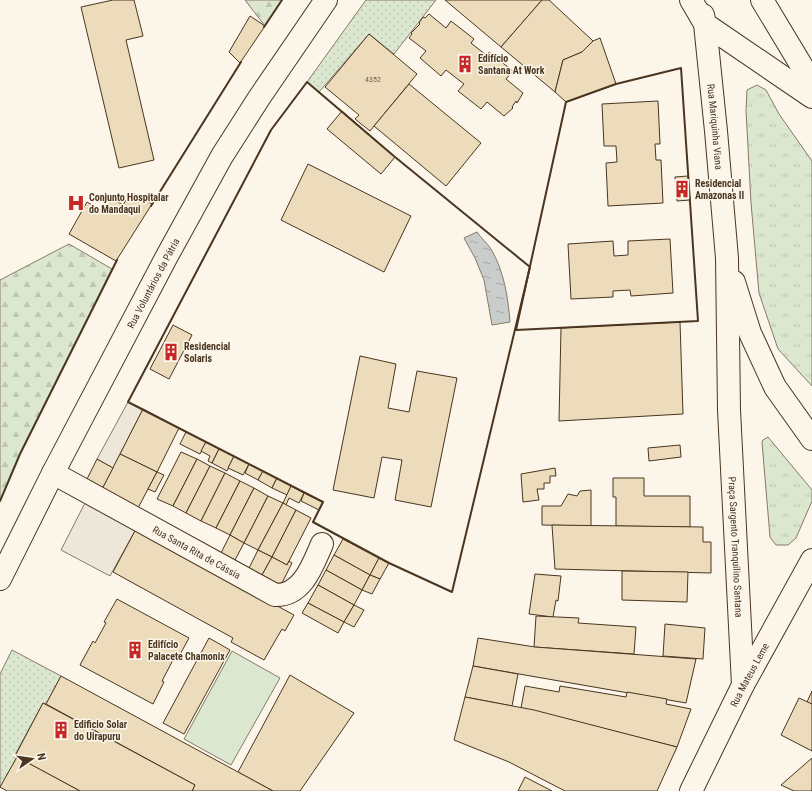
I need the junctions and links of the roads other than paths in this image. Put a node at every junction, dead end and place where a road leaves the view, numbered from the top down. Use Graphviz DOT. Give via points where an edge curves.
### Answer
graph roads {
  1 [pos="326,0"];
  2 [pos="691,0"];
  3 [pos="700,0"];
  4 [pos="762,0"];
  5 [pos="706,24"];
  6 [pos="812,83"];
  7 [pos="812,97"];
  8 [pos="727,258"];
  9 [pos="729,410"];
  10 [pos="812,439"];
  11 [pos="53,473"];
  12 [pos="322,544"];
  13 [pos="812,560"];
  14 [pos="0,578"];
  15 [pos="743,685"];
  16 [pos="691,791"];
  1 -- 11 [label="street, Rua Voluntários da Pátria" via="222,156"];
  2 -- 5 [label="street, Rua Mariquinha Viana"];
  3 -- 5 [label="street"];
  4 -- 6 [label="street"];
  5 -- 7 [label="street"];
  5 -- 8 [label="street, Rua Mariquinha Viana"];
  8 -- 9 [label="street, Rua Mariquinha Viana"];
  8 -- 10 [label="street, Rua Mariquinha Viana" via="750,333 775,387"];
  9 -- 15 [label="street, Praça Sargento Tranquilino Santana"];
  11 -- 12 [label="street, Rua Santa Rita de Cássia" via="275,595 291,592 306,579"];
  11 -- 14 [label="street, Rua Voluntários da Pátria"];
  13 -- 15 [label="street, Rua Mateus Leme"];
  15 -- 16 [label="street, Rua Mateus Leme"];
}
